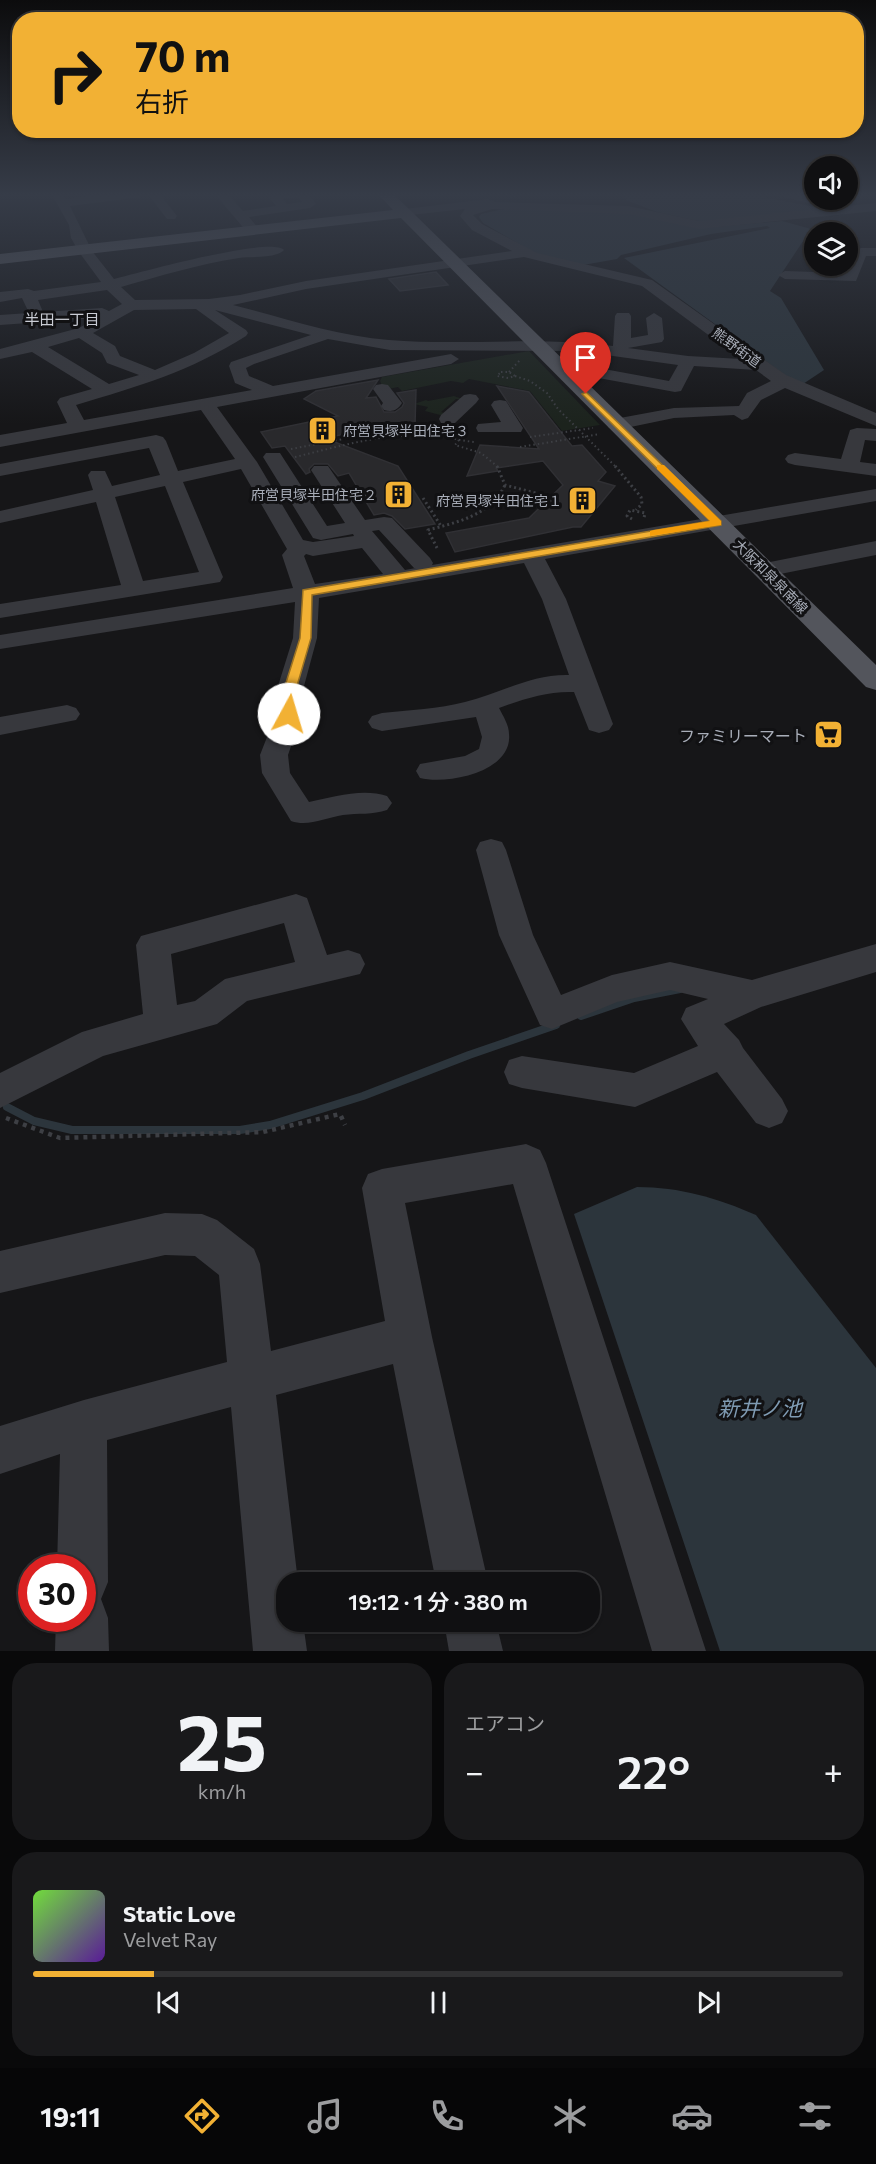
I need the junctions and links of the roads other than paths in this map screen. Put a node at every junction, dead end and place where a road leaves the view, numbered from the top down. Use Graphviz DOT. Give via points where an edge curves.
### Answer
graph roads {
  1 [pos="99,270"];
  2 [pos="161,270"];
  3 [pos="398,270"];
  4 [pos="461,270"];
  5 [pos="586,270"];
  6 [pos="852,270"];
  7 [pos="785,275"];
  8 [pos="106,280"];
  9 [pos="33,290"];
  10 [pos="0,297"];
  11 [pos="240,300"];
  12 [pos="202,304"];
  13 [pos="127,308"];
  14 [pos="622,316"];
  15 [pos="38,317"];
  16 [pos="272,318"];
  17 [pos="654,318"];
  18 [pos="0,320"];
  19 [pos="0,330"];
  20 [pos="81,332"];
  21 [pos="328,333"];
  22 [pos="616,347"];
  23 [pos="30,348"];
  24 [pos="530,349"];
  25 [pos="0,354"];
  26 [pos="201,357"];
  27 [pos="688,361"];
  28 [pos="760,365"];
  29 [pos="237,366"];
  30 [pos="604,374"];
  31 [pos="154,375"];
  32 [pos="785,381"];
  33 [pos="112,389"];
  34 [pos="382,389"];
  35 [pos="272,392"];
  36 [pos="470,399"];
  37 [pos="206,404"];
  38 [pos="500,405"];
  39 [pos="390,406"];
  40 [pos="172,410"];
  41 [pos="876,420"];
  42 [pos="443,424"];
  43 [pos="75,428"];
  44 [pos="605,428"];
  45 [pos="484,435"];
  46 [pos="876,435"];
  47 [pos="0,441"];
  48 [pos="91,453"];
  49 [pos="279,456"];
  50 [pos="795,459"];
  51 [pos="247,462"];
  52 [pos="849,466"];
  53 [pos="0,470"];
  54 [pos="321,470"];
  55 [pos="876,470"];
  56 [pos="170,481"];
  57 [pos="104,495"];
  58 [pos="876,495"];
  59 [pos="0,517"];
  60 [pos="718,523"];
  61 [pos="364,534"];
  62 [pos="301,546"];
  63 [pos="872,553"];
  64 [pos="531,554"];
  65 [pos="422,563"];
  66 [pos="765,570"];
  67 [pos="399,578"];
  68 [pos="134,590"];
  69 [pos="307,593"];
  70 [pos="0,611"];
  71 [pos="0,642"];
  72 [pos="874,676"];
  73 [pos="585,684"];
  74 [pos="484,705"];
  75 [pos="67,714"];
  76 [pos="382,722"];
  77 [pos="599,724"];
  78 [pos="0,726"];
  79 [pos="430,771"];
  80 [pos="377,803"];
  81 [pos="491,850"];
  82 [pos="876,958"];
  83 [pos="752,995"];
  84 [pos="162,1024"];
  85 [pos="726,1051"];
  86 [pos="522,1072"];
  87 [pos="0,1091"];
  88 [pos="769,1111"];
  89 [pos="0,1272"];
  90 [pos="410,1337"];
  91 [pos="252,1380"];
  92 [pos="84,1424"];
  93 [pos="0,1450"];
  94 [pos="82,1554"];
  95 [pos="460,1572"];
  96 [pos="82,1632"];
  97 [pos="472,1632"];
  98 [pos="82,1651"];
  99 [pos="280,1651"];
  100 [pos="476,1651"];
  101 [pos="679,1651"];
  1 -- 8 [label="street"];
  2 -- 8 [label="street"];
  3 -- 11 [label="street" via="302,280"];
  4 -- 24 [label="main road, 大阪和泉泉南線"];
  5 -- 28 [label="street, 熊野街道" via="648,283"];
  6 -- 7 [label="street" via="851,278"];
  8 -- 9 [label="street"];
  8 -- 13 [label="street"];
  9 -- 10 [label="street"];
  9 -- 15 [label="street"];
  11 -- 12 [label="street"];
  11 -- 16 [label="street" via="266,311"];
  12 -- 13 [label="street"];
  12 -- 16 [label="street"];
  12 -- 26 [label="street" via="215,319 240,333"];
  13 -- 15 [label="street" via="90,315"];
  13 -- 20 [label="street"];
  14 -- 22 [label="street"];
  15 -- 18 [label="street"];
  16 -- 21 [label="street"];
  17 -- 22 [label="street" via="656,339"];
  19 -- 23 [label="street"];
  20 -- 23 [label="street"];
  20 -- 31 [label="street" via="109,350 113,359"];
  21 -- 24 [label="street" via="390,345"];
  21 -- 29 [label="street" via="312,342 258,356"];
  22 -- 24 [label="street"];
  22 -- 27 [label="street"];
  23 -- 25 [label="street"];
  23 -- 33 [label="street"];
  24 -- 35 [label="street"];
  24 -- 44 [label="main road, 大阪和泉泉南線"];
  26 -- 29 [label="street"];
  26 -- 31 [label="street"];
  27 -- 28 [label="street"];
  27 -- 30 [label="street" via="675,387"];
  28 -- 32 [label="street, 熊野街道"];
  29 -- 35 [label="street" via="241,378"];
  31 -- 33 [label="street"];
  32 -- 41 [label="street, 熊野街道"];
  32 -- 44 [label="street" via="753,397 737,412 674,413"];
  33 -- 40 [label="street"];
  33 -- 43 [label="street" via="66,402"];
  34 -- 39 [label="street" via="393,403"];
  35 -- 37 [label="street"];
  36 -- 42 [label="street"];
  37 -- 40 [label="street"];
  37 -- 51 [label="street"];
  38 -- 45 [label="street" via="513,428"];
  40 -- 43 [label="street"];
  43 -- 47 [label="street"];
  43 -- 48 [label="street"];
  44 -- 60 [label="main road, 大阪和泉泉南線"];
  46 -- 52 [label="street" via="857,434"];
  48 -- 53 [label="street"];
  48 -- 56 [label="street" via="156,441"];
  48 -- 57 [label="street"];
  49 -- 61 [label="street" via="321,533"];
  50 -- 52 [label="street"];
  51 -- 56 [label="street"];
  51 -- 62 [label="street" via="295,545"];
  52 -- 55 [label="street"];
  54 -- 61 [label="street"];
  56 -- 57 [label="street"];
  56 -- 68 [label="street" via="212,578"];
  57 -- 59 [label="street"];
  57 -- 68 [label="street"];
  58 -- 60 [label="street"];
  60 -- 64 [label="street"];
  60 -- 66 [label="main road, 大阪和泉泉南線"];
  61 -- 62 [label="street" via="313,549"];
  61 -- 65 [label="street" via="384,523"];
  61 -- 67 [label="street"];
  62 -- 69 [label="street" via="293,555"];
  63 -- 66 [label="street"];
  64 -- 67 [label="street"];
  64 -- 73 [label="street" via="554,599"];
  66 -- 72 [label="main road, 大阪和泉泉南線"];
  67 -- 69 [label="street"];
  68 -- 70 [label="street"];
  69 -- 71 [label="street"];
  69 -- 80 [label="street" via="305,638 291,686 289,714 274,755 276,773 301,814"];
  73 -- 74 [label="street" via="556,683 529,688"];
  73 -- 77 [label="street"];
  74 -- 76 [label="street"];
  74 -- 79 [label="street" via="496,736 490,754 479,763"];
  75 -- 78 [label="street"];
  81 -- 83 [label="street" via="516,935 552,1014 612,989 670,976"];
  82 -- 83 [label="street"];
  83 -- 85 [label="street" via="699,1019"];
  84 -- 84 [label="street" via="205,1013 237,989 332,967 296,907 153,945"];
  84 -- 87 [label="street" via="95,1043"];
  85 -- 86 [label="street" via="635,1090"];
  85 -- 88 [label="street"];
  89 -- 91 [label="street" via="165,1234 202,1235 240,1264"];
  90 -- 91 [label="street"];
  90 -- 95 [label="street"];
  90 -- 101 [label="street" via="381,1188 525,1163"];
  91 -- 92 [label="street"];
  91 -- 99 [label="street"];
  92 -- 93 [label="street"];
  92 -- 94 [label="street"];
  96 -- 98 [label="street"];
  97 -- 100 [label="street"];
}
